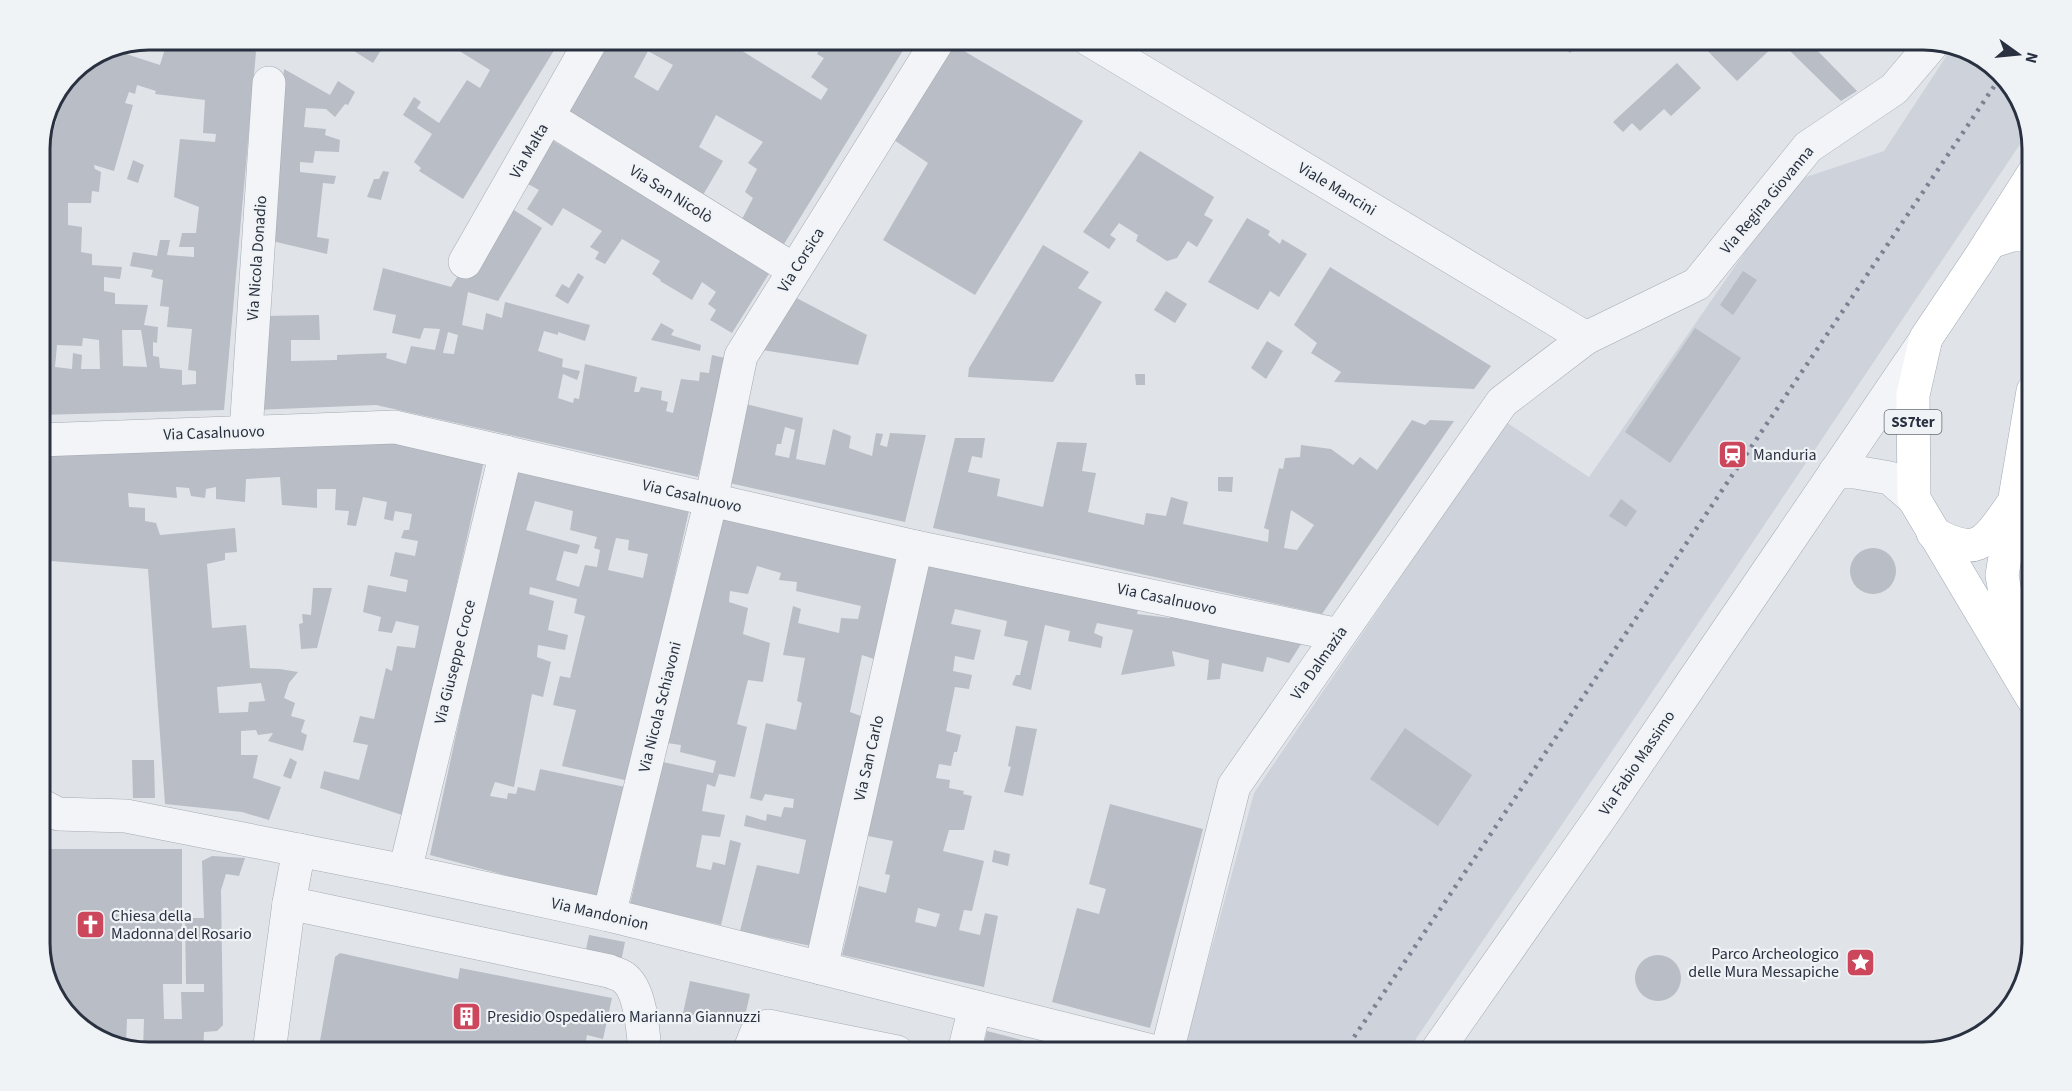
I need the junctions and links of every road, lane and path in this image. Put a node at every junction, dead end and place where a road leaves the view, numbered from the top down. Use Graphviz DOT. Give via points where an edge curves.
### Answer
graph roads {
  1 [pos="586,50"];
  2 [pos="932,50"];
  3 [pos="1106,50"];
  4 [pos="1928,50"];
  5 [pos="269,83"];
  6 [pos="548,117"];
  7 [pos="2022,191"];
  8 [pos="2022,235"];
  9 [pos="1990,242"];
  10 [pos="465,262"];
  11 [pos="794,270"];
  12 [pos="1926,338"];
  13 [pos="1586,339"];
  14 [pos="246,432"];
  15 [pos="50,440"];
  16 [pos="506,452"];
  17 [pos="2022,455"];
  18 [pos="1835,472"];
  19 [pos="1914,499"];
  20 [pos="711,500"];
  21 [pos="2014,502"];
  22 [pos="1933,533"];
  23 [pos="916,547"];
  24 [pos="1338,635"];
  25 [pos="2022,668"];
  26 [pos="2022,680"];
  27 [pos="50,810"];
  28 [pos="298,850"];
  29 [pos="405,871"];
  30 [pos="289,903"];
  31 [pos="609,915"];
  32 [pos="821,968"];
  33 [pos="975,1007"];
  34 [pos="270,1042"];
  35 [pos="644,1042"];
  36 [pos="753,1042"];
  37 [pos="847,1042"];
  38 [pos="966,1042"];
  39 [pos="1116,1042"];
  40 [pos="1170,1042"];
  41 [pos="1443,1042"];
  1 -- 6 [label="street, Via Malta"];
  2 -- 11 [label="street, Via Corsica"];
  3 -- 13 [label="street, Viale Mancini"];
  4 -- 13 [label="street, Via Regina Giovanna" via="1894,89 1808,147 1697,284"];
  5 -- 14 [label="street, Via Nicola Donadio"];
  6 -- 10 [label="street, Via Malta"];
  6 -- 11 [label="street, Via San Nicolò"];
  7 -- 9 [label="main road, SS7ter"];
  8 -- 9 [label="main road"];
  9 -- 12 [label="main road, SS7ter"];
  11 -- 20 [label="street, Via Corsica" via="741,356"];
  12 -- 18 [label="street, Via Fabio Massimo"];
  12 -- 19 [label="main road, SS7ter" via="1913,395"];
  13 -- 24 [label="street, Via Dalmazia" via="1502,402"];
  14 -- 15 [label="street, Via Casalnuovo"];
  14 -- 16 [label="street, Via Casalnuovo" via="395,427"];
  16 -- 20 [label="street, Via Casalnuovo"];
  16 -- 29 [label="street, Via Giuseppe Croce"];
  17 -- 21 [label="main road, SS7ter"];
  18 -- 19 [label="street" via="1865,472 1890,478"];
  18 -- 41 [label="street, Via Fabio Massimo"];
  19 -- 22 [label="main road, SS7ter"];
  20 -- 23 [label="street, Via Casalnuovo"];
  20 -- 31 [label="street, Via Nicola Schiavoni"];
  21 -- 22 [label="main road, SS7ter" via="1993,532 1975,545 1952,544"];
  21 -- 25 [label="main road, SS7ter" via="2002,575"];
  22 -- 26 [label="main road, SS7ter"];
  23 -- 24 [label="street, Via Casalnuovo"];
  23 -- 32 [label="street, Via San Carlo"];
  24 -- 40 [label="street, Via Dalmazia" via="1234,786"];
  27 -- 28 [label="street, Via Mandonion" via="58,814 126,816"];
  28 -- 29 [label="street, Via Mandonion"];
  28 -- 30 [label="street"];
  29 -- 31 [label="street, Via Mandonion"];
  30 -- 34 [label="street"];
  30 -- 35 [label="street" via="624,977 642,1015"];
  31 -- 32 [label="street, Via Mandonion"];
  32 -- 33 [label="street, Via Mandonion"];
  33 -- 38 [label="street"];
  33 -- 39 [label="street, Via Mandonion"];
  36 -- 37 [label="street" via="756,1034 768,1026"];
}
